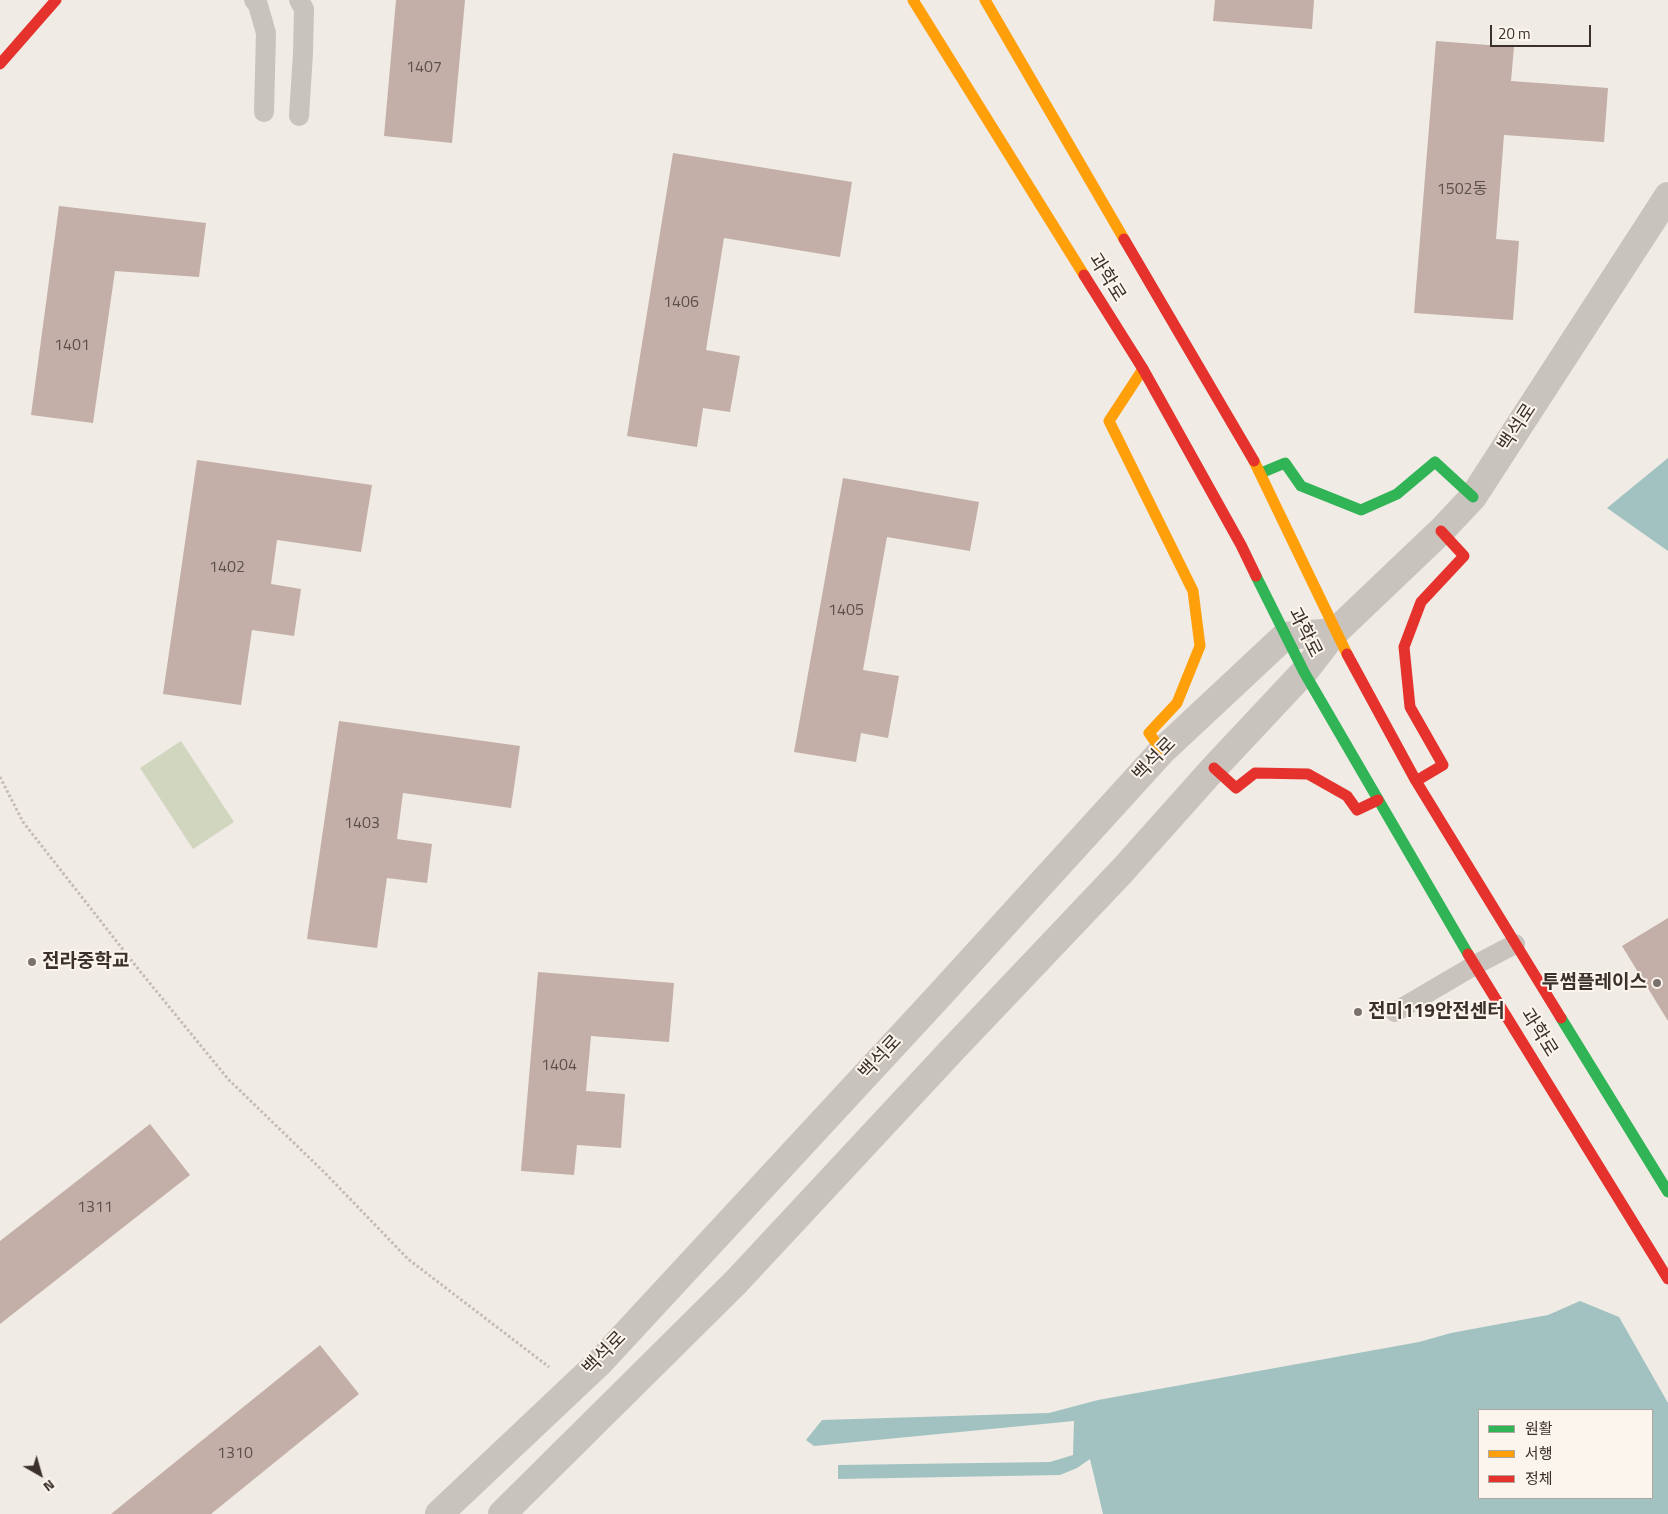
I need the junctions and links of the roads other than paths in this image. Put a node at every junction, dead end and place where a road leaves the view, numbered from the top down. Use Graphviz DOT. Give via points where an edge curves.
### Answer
graph roads {
  1 [pos="56,0"];
  2 [pos="254,0"];
  3 [pos="299,0"];
  4 [pos="914,0"];
  5 [pos="985,0"];
  6 [pos="0,64"];
  7 [pos="264,112"];
  8 [pos="299,116"];
  9 [pos="1668,196"];
  10 [pos="1143,369"];
  11 [pos="1261,473"];
  12 [pos="1473,497"];
  13 [pos="1441,531"];
  14 [pos="1335,632"];
  15 [pos="1285,636"];
  16 [pos="1304,672"];
  17 [pos="1162,751"];
  18 [pos="1214,768"];
  19 [pos="1416,781"];
  20 [pos="1378,800"];
  21 [pos="1515,944"];
  22 [pos="1475,965"];
  23 [pos="1395,1012"];
  24 [pos="1668,1192"];
  25 [pos="1668,1279"];
  26 [pos="439,1514"];
  27 [pos="502,1514"];
  1 -- 6 [label="street"];
  2 -- 7 [label="lane" via="266,33"];
  3 -- 8 [label="lane" via="304,9"];
  4 -- 10 [label="street, 과학로"];
  5 -- 11 [label="street, 과학로"];
  9 -- 12 [label="street, 백석로"];
  10 -- 15 [label="street, 과학로" via="1241,545"];
  10 -- 17 [label="street" via="1109,420 1192,591 1200,646 1177,704 1149,733"];
  11 -- 12 [label="street" via="1285,463 1301,486 1361,510 1398,494 1435,462"];
  11 -- 14 [label="street, 과학로"];
  12 -- 13 [label="street, 백석로"];
  13 -- 14 [label="street, 백석로"];
  13 -- 19 [label="street" via="1464,556 1421,602 1404,647 1410,707 1443,765"];
  14 -- 15 [label="street"];
  14 -- 16 [label="street, 백석로"];
  14 -- 19 [label="street, 과학로"];
  15 -- 16 [label="street, 과학로"];
  15 -- 17 [label="street, 백석로"];
  16 -- 18 [label="street, 백석로"];
  16 -- 20 [label="street, 과학로"];
  17 -- 26 [label="street, 백석로" via="600,1362"];
  18 -- 20 [label="street" via="1236,788 1255,773 1308,774 1346,796 1357,810"];
  18 -- 27 [label="street, 백석로" via="1122,871 736,1282"];
  19 -- 21 [label="street, 과학로"];
  20 -- 22 [label="street, 과학로"];
  21 -- 22 [label="lane"];
  21 -- 24 [label="street, 과학로"];
  22 -- 23 [label="lane"];
  22 -- 25 [label="street, 과학로"];
}
